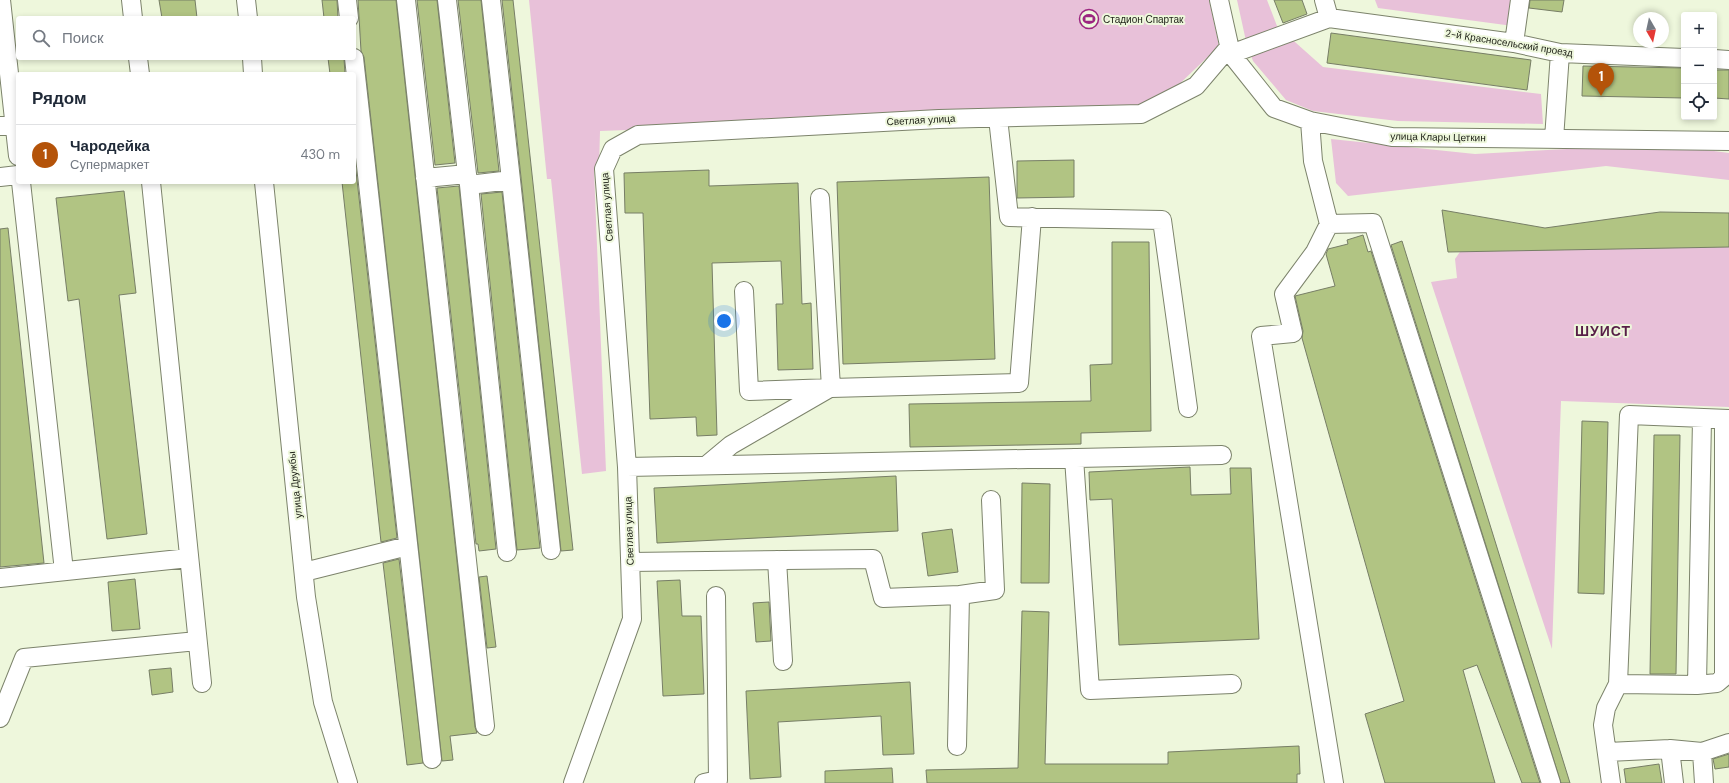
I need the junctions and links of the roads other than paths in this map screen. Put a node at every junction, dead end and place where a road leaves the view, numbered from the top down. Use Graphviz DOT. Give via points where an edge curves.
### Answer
graph roads {
  1 [pos="1,0"];
  2 [pos="131,0"];
  3 [pos="246,0"];
  4 [pos="347,0"];
  5 [pos="406,0"];
  6 [pos="447,0"];
  7 [pos="491,0"];
  8 [pos="1219,0"];
  9 [pos="1324,0"];
  10 [pos="1520,0"];
  11 [pos="133,16"];
  12 [pos="248,16"];
  13 [pos="349,16"];
  14 [pos="1329,18"];
  15 [pos="1514,43"];
  16 [pos="1230,50"];
  17 [pos="1560,53"];
  18 [pos="1681,58"];
  19 [pos="1717,59"];
  20 [pos="138,60"];
  21 [pos="252,60"];
  22 [pos="354,60"];
  23 [pos="1729,60"];
  24 [pos="140,72"];
  25 [pos="253,72"];
  26 [pos="356,72"];
  27 [pos="356,76"];
  28 [pos="998,118"];
  29 [pos="1310,121"];
  30 [pos="11,125"];
  31 [pos="1554,139"];
  32 [pos="1729,141"];
  33 [pos="16,147"];
  34 [pos="16,175"];
  35 [pos="0,177"];
  36 [pos="425,178"];
  37 [pos="468,180"];
  38 [pos="511,180"];
  39 [pos="21,184"];
  40 [pos="151,184"];
  41 [pos="264,184"];
  42 [pos="820,198"];
  43 [pos="1032,217"];
  44 [pos="1329,224"];
  45 [pos="744,291"];
  46 [pos="831,388"];
  47 [pos="1188,408"];
  48 [pos="1702,419"];
  49 [pos="1727,419"];
  50 [pos="1222,455"];
  51 [pos="1074,458"];
  52 [pos="707,465"];
  53 [pos="627,467"];
  54 [pos="991,500"];
  55 [pos="408,546"];
  56 [pos="551,550"];
  57 [pos="506,552"];
  58 [pos="189,558"];
  59 [pos="777,560"];
  60 [pos="630,562"];
  61 [pos="64,571"];
  62 [pos="304,572"];
  63 [pos="0,578"];
  64 [pos="960,595"];
  65 [pos="716,596"];
  66 [pos="197,641"];
  67 [pos="783,661"];
  68 [pos="202,683"];
  69 [pos="1232,684"];
  70 [pos="1618,684"];
  71 [pos="1697,685"];
  72 [pos="0,718"];
  73 [pos="485,726"];
  74 [pos="1729,743"];
  75 [pos="957,746"];
  76 [pos="1670,749"];
  77 [pos="1608,752"];
  78 [pos="1702,752"];
  79 [pos="432,759"];
  80 [pos="348,783"];
  81 [pos="573,783"];
  82 [pos="704,783"];
  83 [pos="1334,783"];
  84 [pos="1551,783"];
  85 [pos="1612,783"];
  86 [pos="1674,783"];
  87 [pos="1704,783"];
  1 -- 30 [label="street"];
  2 -- 11 [label="street"];
  3 -- 12 [label="street"];
  4 -- 13 [label="street"];
  5 -- 36 [label="street"];
  6 -- 37 [label="street"];
  7 -- 38 [label="street"];
  8 -- 16 [label="street, улица Клары Цеткин"];
  9 -- 14 [label="street"];
  10 -- 15 [label="street"];
  14 -- 15 [label="street, 2-й Красносельский проезд"];
  14 -- 16 [label="street"];
  15 -- 17 [label="street, 2-й Красносельский проезд"];
  16 -- 28 [label="street, Светлая улица" via="1196,86 1141,114"];
  16 -- 29 [label="street, улица Клары Цеткин" via="1274,108"];
  17 -- 18 [label="street, 2-й Красносельский проезд"];
  17 -- 31 [label="street"];
  19 -- 23 [label="street"];
  20 -- 24 [label="street"];
  21 -- 25 [label="street"];
  22 -- 26 [label="street"];
  27 -- 55 [label="street"];
  28 -- 43 [label="street" via="1009,217"];
  28 -- 53 [label="street, Светлая улица" via="638,135 613,149 604,169"];
  29 -- 31 [label="street, улица Клары Цеткин" via="1392,137"];
  29 -- 44 [label="street" via="1313,161"];
  30 -- 33 [label="street"];
  31 -- 32 [label="street, улица Клары Цеткин"];
  34 -- 35 [label="street"];
  36 -- 37 [label="street"];
  36 -- 73 [label="street"];
  37 -- 38 [label="street"];
  37 -- 57 [label="street"];
  38 -- 56 [label="street"];
  39 -- 61 [label="street"];
  40 -- 58 [label="street"];
  41 -- 62 [label="street, улица Дружбы"];
  42 -- 46 [label="street"];
  43 -- 46 [label="street" via="1019,383"];
  43 -- 47 [label="street" via="1162,220"];
  44 -- 83 [label="street" via="1315,252 1284,294 1293,333 1261,336"];
  44 -- 84 [label="street" via="1373,223"];
  45 -- 46 [label="street" via="749,391"];
  46 -- 52 [label="street" via="731,445"];
  48 -- 49 [label="street"];
  48 -- 70 [label="street" via="1629,415"];
  48 -- 71 [label="street"];
  49 -- 71 [label="street" via="1724,677 1717,683"];
  50 -- 51 [label="street"];
  51 -- 52 [label="street"];
  51 -- 69 [label="street" via="1090,690"];
  52 -- 53 [label="street"];
  53 -- 60 [label="street, Светлая улица"];
  54 -- 64 [label="street" via="995,590"];
  55 -- 62 [label="street"];
  55 -- 79 [label="street"];
  58 -- 61 [label="street"];
  58 -- 66 [label="street"];
  59 -- 60 [label="street"];
  59 -- 64 [label="street" via="873,559 883,598"];
  59 -- 67 [label="street"];
  60 -- 81 [label="street, Светлая улица" via="632,619"];
  61 -- 63 [label="street"];
  62 -- 80 [label="street, улица Дружбы" via="323,702"];
  64 -- 75 [label="street"];
  65 -- 82 [label="street" via="718,780"];
  66 -- 68 [label="street"];
  66 -- 72 [label="street" via="24,658"];
  70 -- 71 [label="street"];
  70 -- 77 [label="street" via="1604,716"];
  74 -- 78 [label="street"];
  76 -- 77 [label="street"];
  76 -- 78 [label="street"];
  76 -- 86 [label="street"];
  77 -- 85 [label="street"];
  78 -- 87 [label="street"];
}
